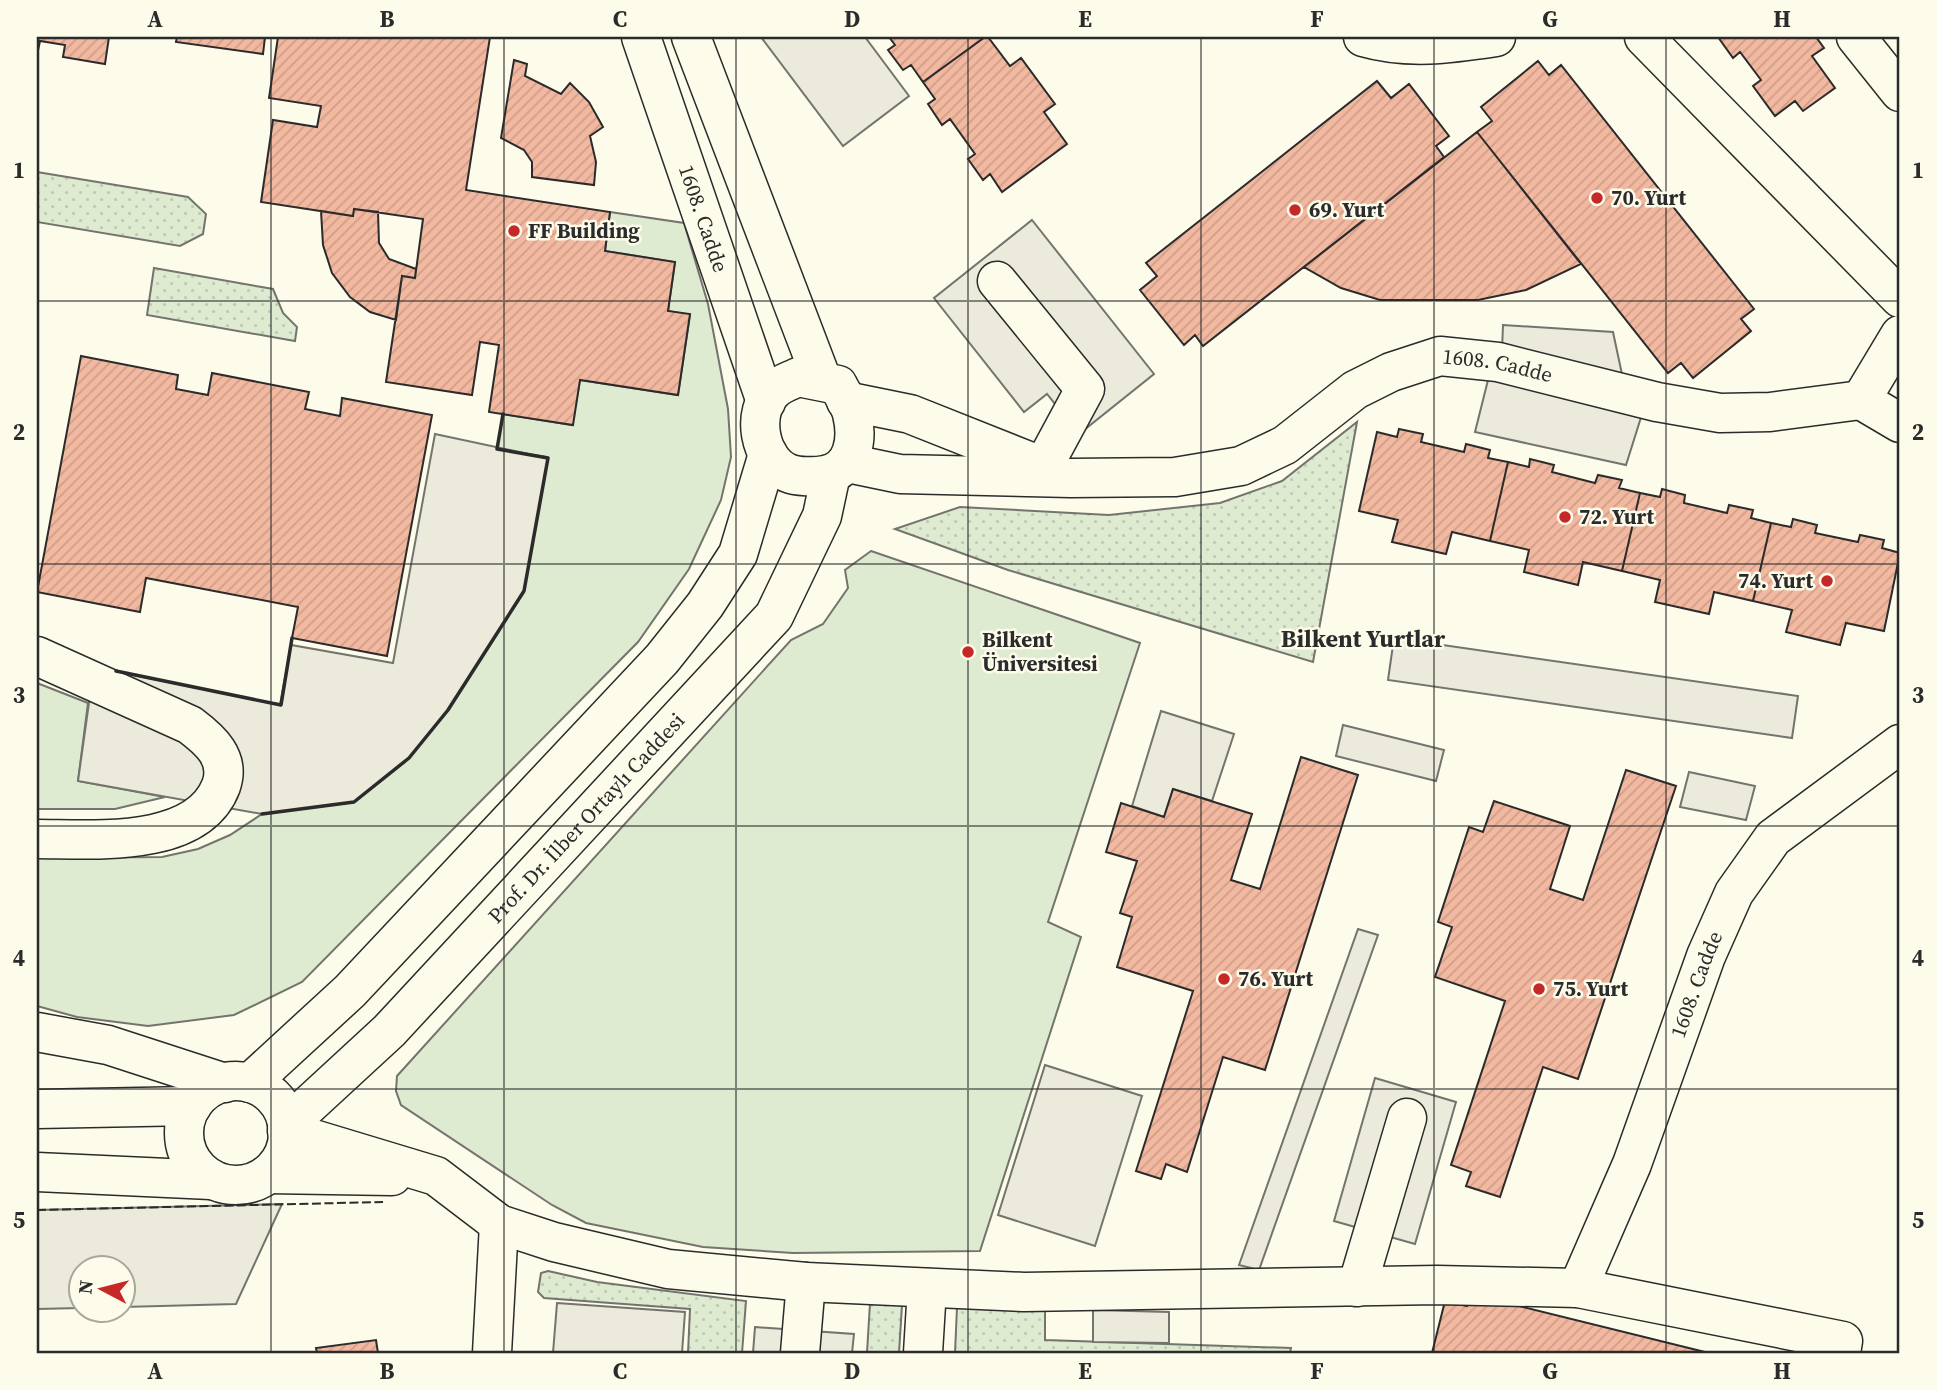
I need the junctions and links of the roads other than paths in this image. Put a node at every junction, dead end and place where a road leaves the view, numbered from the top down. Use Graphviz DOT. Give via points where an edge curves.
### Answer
graph roads {
  1 [pos="641,37"];
  2 [pos="691,37"];
  3 [pos="1363,37"];
  4 [pos="1496,37"];
  5 [pos="1644,37"];
  6 [pos="1856,37"];
  7 [pos="1900,92"];
  8 [pos="998,281"];
  9 [pos="1900,298"];
  10 [pos="1900,335"];
  11 [pos="834,390"];
  12 [pos="1861,400"];
  13 [pos="766,402"];
  14 [pos="1900,423"];
  15 [pos="768,454"];
  16 [pos="839,469"];
  17 [pos="1057,472"];
  18 [pos="37,656"];
  19 [pos="1900,744"];
  20 [pos="37,839"];
  21 [pos="37,1032"];
  22 [pos="237,1083"];
  23 [pos="192,1106"];
  24 [pos="37,1109"];
  25 [pos="1407,1118"];
  26 [pos="287,1128"];
  27 [pos="37,1172"];
  28 [pos="268,1174"];
  29 [pos="436,1176"];
  30 [pos="211,1180"];
  31 [pos="499,1224"];
  32 [pos="806,1282"];
  33 [pos="1357,1287"];
  34 [pos="927,1288"];
  35 [pos="1578,1288"];
  36 [pos="492,1353"];
  37 [pos="800,1353"];
  38 [pos="923,1353"];
  39 [pos="1841,1353"];
  1 -- 13 [label="street, 1608. Cadde"];
  2 -- 11 [label="street"];
  3 -- 4 [label="street" via="1393,46 1446,45"];
  5 -- 9 [label="street"];
  6 -- 7 [label="street"];
  8 -- 17 [label="street" via="1085,389"];
  10 -- 12 [label="street"];
  11 -- 13 [label="street, 1608. Cadde" via="798,377 773,390"];
  11 -- 16 [label="street" via="852,413 854,447"];
  11 -- 17 [label="street, 1608. Cadde" via="910,414"];
  12 -- 14 [label="street"];
  12 -- 17 [label="street, 1608. Cadde" via="1770,412 1720,413 1498,362 1440,356 1355,390 1285,445 1241,466 1175,477"];
  13 -- 15 [label="street, 1608. Cadde" via="760,415 763,449"];
  15 -- 16 [label="street, 1608. Cadde" via="787,473 817,476"];
  15 -- 22 [label="street" via="738,554 662,659 350,991"];
  16 -- 17 [label="street, 1608. Cadde" via="900,474"];
  16 -- 26 [label="street, Prof. Dr. İlber Ortaylı Caddesi" via="774,616 389,1031"];
  18 -- 20 [label="street" via="190,725 222,756 224,777 216,800 187,824 124,839"];
  19 -- 35 [label="street, 1608. Cadde" via="1773,838 1734,894 1706,956 1632,1164"];
  21 -- 22 [label="street" via="108,1045"];
  22 -- 23 [label="street" via="201,1095"];
  22 -- 26 [label="street" via="274,1099"];
  23 -- 24 [label="street"];
  23 -- 30 [label="street" via="185,1122 188,1155"];
  25 -- 33 [label="street"];
  26 -- 28 [label="street" via="279,1163"];
  26 -- 29 [label="street"];
  27 -- 30 [label="street"];
  28 -- 29 [label="street"];
  28 -- 30 [label="street" via="240,1185"];
  29 -- 31 [label="street"];
  31 -- 32 [label="street" via="668,1269"];
  31 -- 36 [label="street"];
  32 -- 34 [label="street"];
  32 -- 37 [label="street"];
  33 -- 34 [label="street" via="1024,1292"];
  33 -- 35 [label="street"];
  34 -- 38 [label="street"];
  35 -- 39 [label="street" via="1843,1341"];
}
